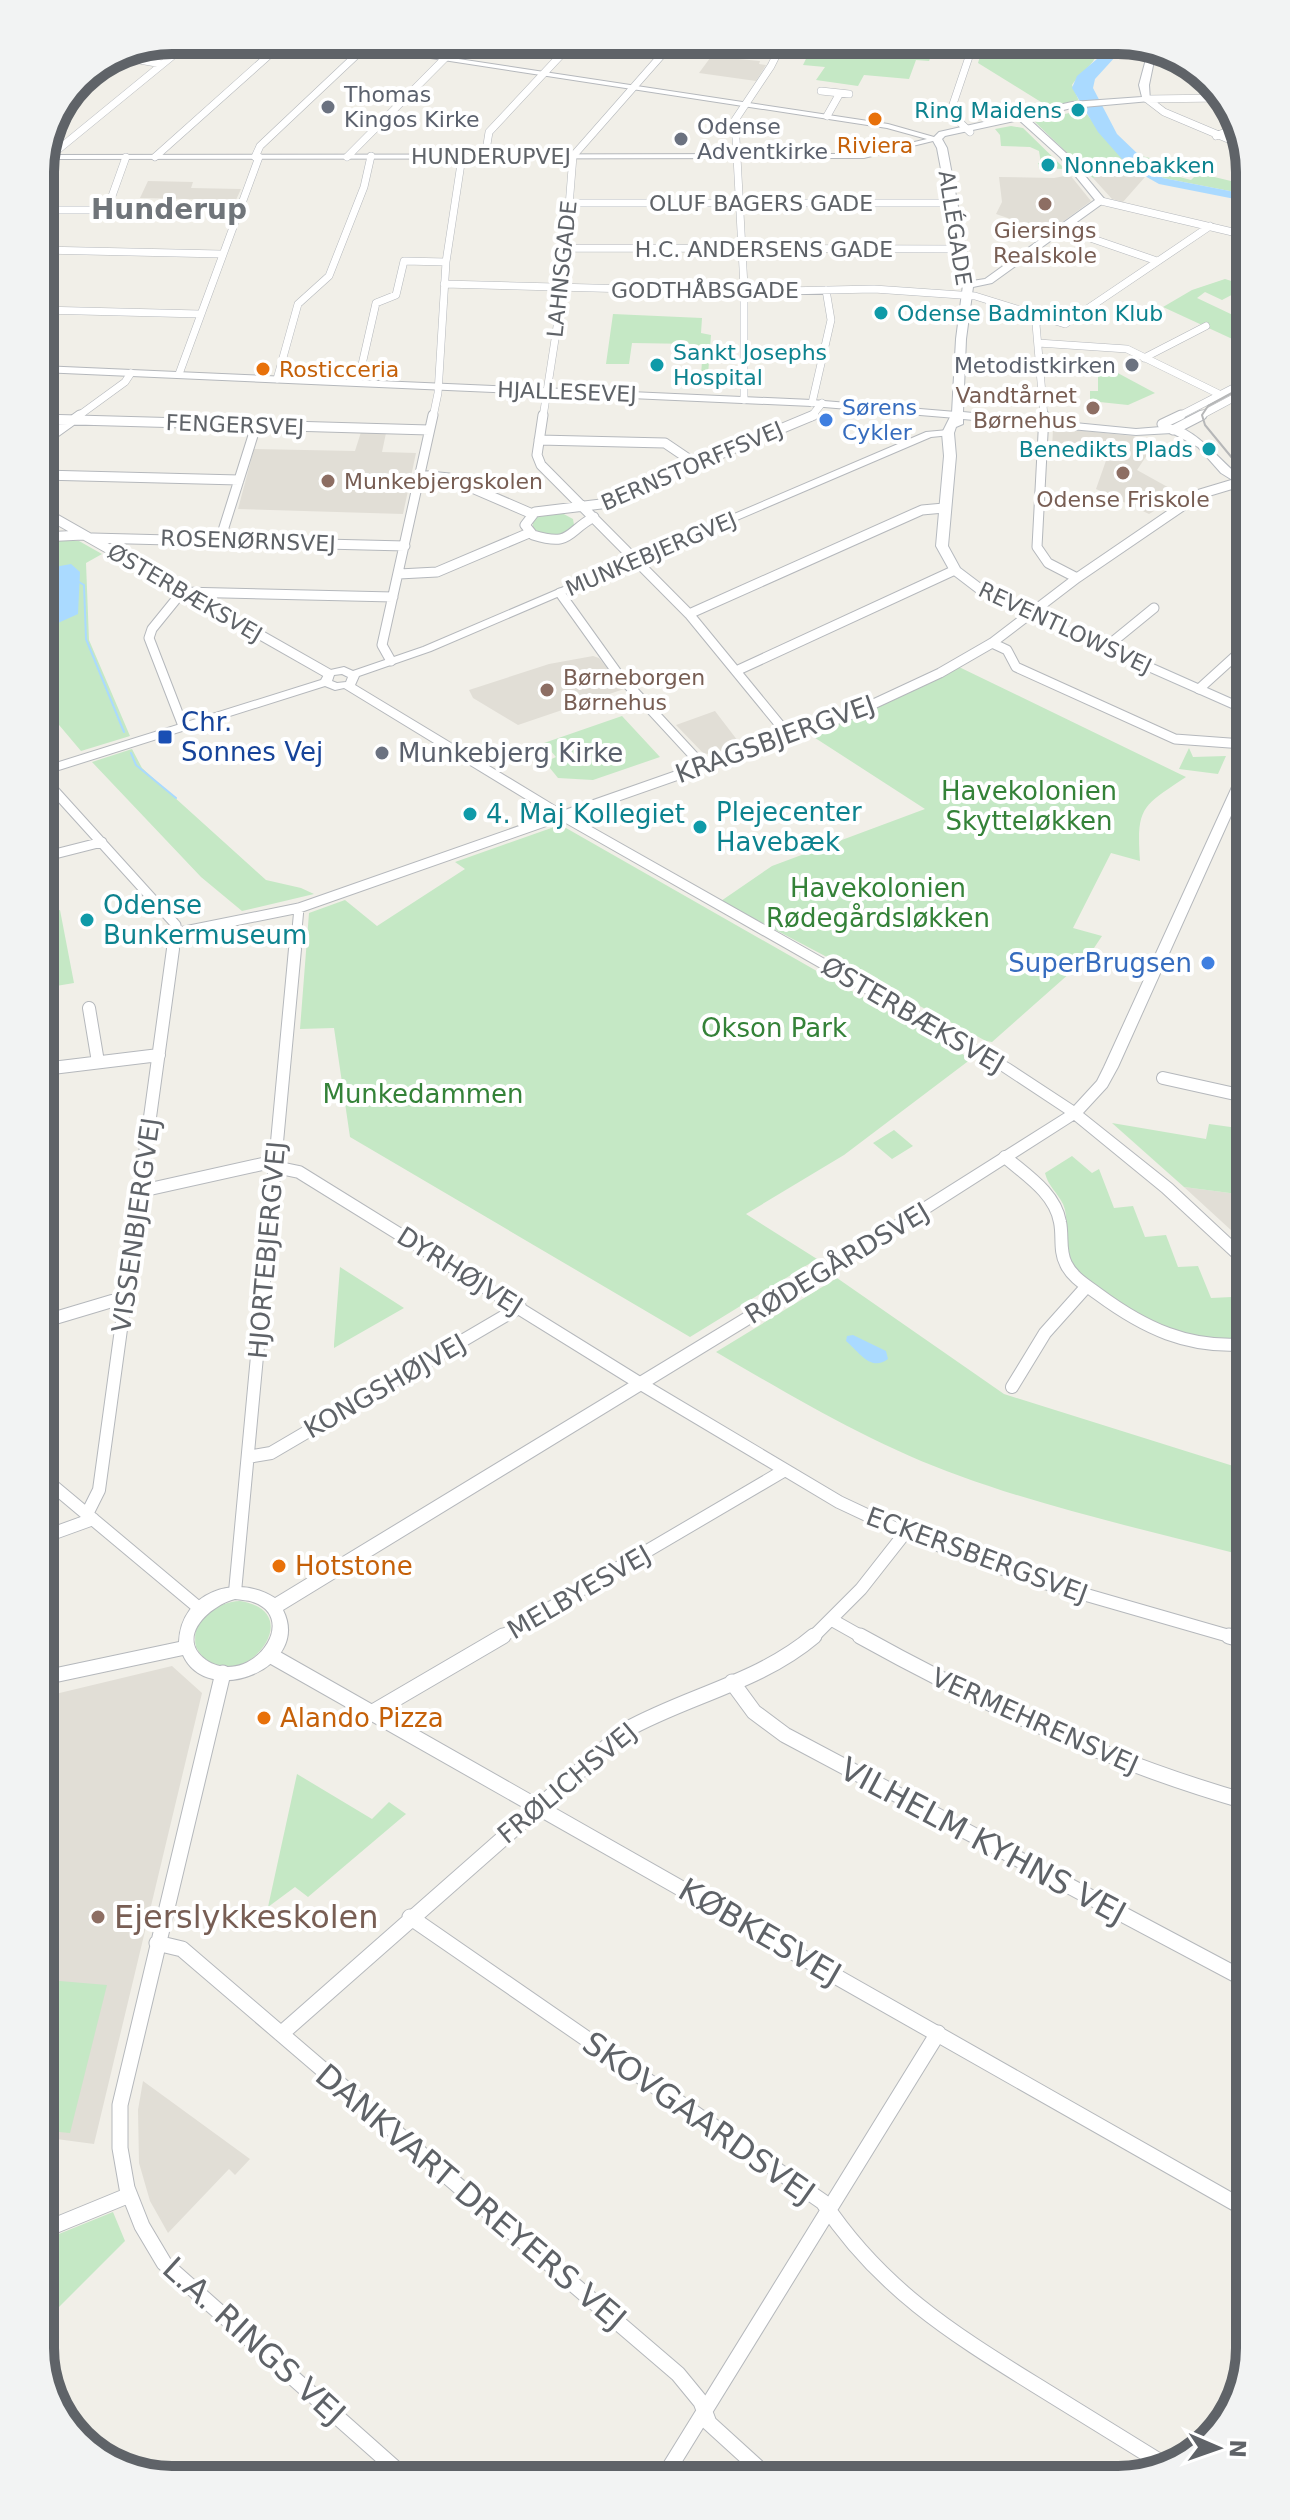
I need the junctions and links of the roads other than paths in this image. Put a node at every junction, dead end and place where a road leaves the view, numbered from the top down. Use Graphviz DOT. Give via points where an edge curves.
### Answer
graph roads {
  1 [pos="174,54"];
  2 [pos="270,54"];
  3 [pos="358,54"];
  4 [pos="404,54"];
  5 [pos="449,54"];
  6 [pos="562,54"];
  7 [pos="663,54"];
  8 [pos="777,54"];
  9 [pos="970,54"];
  10 [pos="136,59"];
  11 [pos="1151,59"];
  12 [pos="443,60"];
  13 [pos="162,64"];
  14 [pos="541,76"];
  15 [pos="633,89"];
  16 [pos="821,91"];
  17 [pos="840,93"];
  18 [pos="849,94"];
  19 [pos="1210,98"];
  20 [pos="1147,99"];
  21 [pos="745,104"];
  22 [pos="827,116"];
  23 [pos="1023,118"];
  24 [pos="969,130"];
  25 [pos="1228,131"];
  26 [pos="1216,136"];
  27 [pos="937,139"];
  28 [pos="1232,141"];
  29 [pos="57,148"];
  30 [pos="371,156"];
  31 [pos="573,156"];
  32 [pos="737,156"];
  33 [pos="55,157"];
  34 [pos="126,157"];
  35 [pos="155,157"];
  36 [pos="257,157"];
  37 [pos="347,157"];
  38 [pos="462,157"];
  39 [pos="485,157"];
  40 [pos="1101,201"];
  41 [pos="570,203"];
  42 [pos="739,203"];
  43 [pos="953,203"];
  44 [pos="54,210"];
  45 [pos="1210,226"];
  46 [pos="1064,229"];
  47 [pos="1236,233"];
  48 [pos="567,248"];
  49 [pos="742,249"];
  50 [pos="962,249"];
  51 [pos="54,250"];
  52 [pos="221,254"];
  53 [pos="1157,261"];
  54 [pos="446,262"];
  55 [pos="444,284"];
  56 [pos="563,288"];
  57 [pos="826,290"];
  58 [pos="967,290"];
  59 [pos="744,292"];
  60 [pos="54,310"];
  61 [pos="200,314"];
  62 [pos="1043,317"];
  63 [pos="1206,326"];
  64 [pos="1038,343"];
  65 [pos="1144,358"];
  66 [pos="54,370"];
  67 [pos="131,373"];
  68 [pos="179,374"];
  69 [pos="277,379"];
  70 [pos="358,382"];
  71 [pos="439,386"];
  72 [pos="1236,387"];
  73 [pos="547,391"];
  74 [pos="1221,395"];
  75 [pos="1236,396"];
  76 [pos="744,400"];
  77 [pos="817,403"];
  78 [pos="956,415"];
  79 [pos="54,419"];
  80 [pos="73,420"];
  81 [pos="1045,423"];
  82 [pos="256,426"];
  83 [pos="1168,427"];
  84 [pos="429,430"];
  85 [pos="948,433"];
  86 [pos="54,434"];
  87 [pos="539,440"];
  88 [pos="950,456"];
  89 [pos="696,464"];
  90 [pos="54,475"];
  91 [pos="419,475"];
  92 [pos="1236,479"];
  93 [pos="239,480"];
  94 [pos="1236,483"];
  95 [pos="586,508"];
  96 [pos="944,508"];
  97 [pos="530,513"];
  98 [pos="594,517"];
  99 [pos="54,518"];
  100 [pos="529,533"];
  101 [pos="54,537"];
  102 [pos="87,537"];
  103 [pos="220,540"];
  104 [pos="405,546"];
  105 [pos="636,560"];
  106 [pos="955,570"];
  107 [pos="399,574"];
  108 [pos="1077,578"];
  109 [pos="182,592"];
  110 [pos="560,593"];
  111 [pos="393,597"];
  112 [pos="1154,608"];
  113 [pos="689,614"];
  114 [pos="1030,614"];
  115 [pos="992,643"];
  116 [pos="1105,648"];
  117 [pos="1236,655"];
  118 [pos="391,661"];
  119 [pos="736,671"];
  120 [pos="327,678"];
  121 [pos="350,680"];
  122 [pos="1199,689"];
  123 [pos="1236,706"];
  124 [pos="183,726"];
  125 [pos="789,736"];
  126 [pos="1236,743"];
  127 [pos="703,766"];
  128 [pos="54,767"];
  129 [pos="54,790"];
  130 [pos="1236,800"];
  131 [pos="561,815"];
  132 [pos="102,842"];
  133 [pos="54,854"];
  134 [pos="299,908"];
  135 [pos="175,933"];
  136 [pos="89,1008"];
  137 [pos="159,1055"];
  138 [pos="98,1062"];
  139 [pos="54,1070"];
  140 [pos="1163,1078"];
  141 [pos="1236,1094"];
  142 [pos="1075,1113"];
  143 [pos="1005,1157"];
  144 [pos="275,1164"];
  145 [pos="141,1191"];
  146 [pos="1236,1252"];
  147 [pos="1087,1286"];
  148 [pos="127,1300"];
  149 [pos="520,1307"];
  150 [pos="54,1318"];
  151 [pos="1236,1344"];
  152 [pos="641,1384"];
  153 [pos="1012,1387"];
  154 [pos="248,1457"];
  155 [pos="785,1470"];
  156 [pos="54,1487"];
  157 [pos="90,1516"];
  158 [pos="54,1532"];
  159 [pos="905,1533"];
  160 [pos="235,1592"];
  161 [pos="274,1607"];
  162 [pos="199,1608"];
  163 [pos="832,1620"];
  164 [pos="1236,1638"];
  165 [pos="188,1647"];
  166 [pos="270,1655"];
  167 [pos="223,1673"];
  168 [pos="54,1676"];
  169 [pos="732,1682"];
  170 [pos="373,1712"];
  171 [pos="1236,1798"];
  172 [pos="538,1806"];
  173 [pos="410,1917"];
  174 [pos="157,1943"];
  175 [pos="1236,1975"];
  176 [pos="938,2033"];
  177 [pos="281,2034"];
  178 [pos="127,2196"];
  179 [pos="1236,2204"];
  180 [pos="828,2211"];
  181 [pos="54,2226"];
  182 [pos="705,2412"];
  183 [pos="1156,2459"];
  184 [pos="393,2466"];
  185 [pos="671,2466"];
  186 [pos="756,2466"];
  1 -- 13 [label="street"];
  2 -- 35 [label="street"];
  3 -- 36 [label="street" via="260,146"];
  4 -- 12 [label="street"];
  5 -- 12 [label="street"];
  6 -- 14 [label="street"];
  7 -- 15 [label="street"];
  8 -- 21 [label="street"];
  9 -- 24 [label="street" via="950,113"];
  10 -- 13 [label="street"];
  11 -- 20 [label="main road" via="1144,85"];
  12 -- 14 [label="street"];
  12 -- 37 [label="street"];
  13 -- 29 [label="street"];
  14 -- 15 [label="street"];
  14 -- 39 [label="street" via="489,132"];
  15 -- 21 [label="street"];
  15 -- 31 [label="street"];
  16 -- 17 [label="street"];
  17 -- 18 [label="street"];
  17 -- 22 [label="street"];
  19 -- 20 [label="street"];
  20 -- 23 [label="main road, HUNDERUPVEJ" via="1077,105"];
  20 -- 26 [label="street"];
  21 -- 22 [label="street"];
  21 -- 32 [label="street" via="735,120"];
  22 -- 27 [label="street"];
  23 -- 24 [label="main road, HUNDERUPVEJ"];
  23 -- 40 [label="main road"];
  24 -- 27 [label="main road, HUNDERUPVEJ"];
  25 -- 26 [label="street"];
  26 -- 28 [label="street"];
  27 -- 32 [label="street, HUNDERUPVEJ" via="864,156"];
  27 -- 43 [label="main road, ALLÉGADE"];
  30 -- 37 [label="street, HUNDERUPVEJ"];
  30 -- 38 [label="street, HUNDERUPVEJ"];
  30 -- 69 [label="street" via="329,276 298,304"];
  31 -- 32 [label="street, HUNDERUPVEJ"];
  31 -- 39 [label="street, HUNDERUPVEJ"];
  31 -- 41 [label="street, LAHNSGADE"];
  32 -- 42 [label="street"];
  33 -- 34 [label="street, HUNDERUPVEJ"];
  34 -- 35 [label="street, HUNDERUPVEJ"];
  34 -- 44 [label="street" via="107,210"];
  35 -- 36 [label="street, HUNDERUPVEJ"];
  36 -- 37 [label="street, HUNDERUPVEJ"];
  36 -- 52 [label="street"];
  38 -- 39 [label="street, HUNDERUPVEJ"];
  38 -- 54 [label="street"];
  40 -- 45 [label="street"];
  40 -- 46 [label="main road"];
  41 -- 42 [label="street, OLUF BAGERS GADE"];
  41 -- 48 [label="street, LAHNSGADE"];
  42 -- 43 [label="street, OLUF BAGERS GADE"];
  42 -- 49 [label="street"];
  43 -- 50 [label="main road, ALLÉGADE"];
  45 -- 47 [label="street"];
  45 -- 53 [label="street"];
  46 -- 53 [label="street"];
  46 -- 58 [label="main road"];
  48 -- 49 [label="street, H.C. ANDERSENS GADE"];
  48 -- 56 [label="street, LAHNSGADE"];
  49 -- 50 [label="street, H.C. ANDERSENS GADE"];
  49 -- 59 [label="street"];
  50 -- 58 [label="main road, ALLÉGADE"];
  51 -- 52 [label="street"];
  52 -- 61 [label="street"];
  53 -- 62 [label="street, GODTHÅBSGADE" via="1065,324"];
  54 -- 55 [label="street"];
  54 -- 70 [label="street" via="404,261 396,295 376,303"];
  55 -- 56 [label="street, GODTHÅBSGADE"];
  55 -- 71 [label="street"];
  56 -- 59 [label="street, GODTHÅBSGADE"];
  56 -- 73 [label="street, LAHNSGADE"];
  57 -- 58 [label="street, GODTHÅBSGADE"];
  57 -- 59 [label="street, GODTHÅBSGADE"];
  57 -- 77 [label="street" via="831,320"];
  58 -- 62 [label="street, GODTHÅBSGADE"];
  58 -- 78 [label="main road, ALLÉGADE"];
  59 -- 76 [label="street"];
  60 -- 61 [label="street"];
  61 -- 68 [label="street"];
  62 -- 64 [label="street" via="1036,324"];
  63 -- 65 [label="street"];
  64 -- 65 [label="street" via="1113,346"];
  64 -- 81 [label="street"];
  65 -- 74 [label="street"];
  66 -- 67 [label="street, HJALLESEVEJ"];
  67 -- 68 [label="street, HJALLESEVEJ"];
  67 -- 80 [label="street"];
  68 -- 69 [label="street, HJALLESEVEJ"];
  69 -- 70 [label="street, HJALLESEVEJ"];
  70 -- 71 [label="street, HJALLESEVEJ"];
  71 -- 73 [label="street, HJALLESEVEJ"];
  71 -- 84 [label="street"];
  72 -- 74 [label="street"];
  73 -- 76 [label="street, HJALLESEVEJ"];
  73 -- 87 [label="street, LAHNSGADE"];
  74 -- 83 [label="street"];
  75 -- 83 [label="street"];
  76 -- 77 [label="street, HJALLESEVEJ"];
  77 -- 78 [label="street, HJALLESEVEJ"];
  77 -- 89 [label="street, BERNSTORFFSVEJ" via="820,409 812,416"];
  78 -- 81 [label="main road, HJALLESEVEJ"];
  78 -- 85 [label="main road, REVENTLOWSVEJ"];
  78 -- 88 [label="main road, REVENTLOWSVEJ"];
  79 -- 80 [label="street, FENGERSVEJ"];
  80 -- 82 [label="street, FENGERSVEJ"];
  80 -- 86 [label="street"];
  81 -- 83 [label="main road, HJALLESEVEJ" via="1148,433"];
  81 -- 108 [label="street" via="1037,547 1050,566"];
  82 -- 84 [label="street, FENGERSVEJ"];
  82 -- 93 [label="street"];
  83 -- 92 [label="main road" via="1202,445"];
  84 -- 91 [label="street"];
  85 -- 88 [label="main road, REVENTLOWSVEJ"];
  85 -- 105 [label="street, MUNKEBJERGVEJ" via="929,434"];
  87 -- 89 [label="street" via="665,443"];
  87 -- 95 [label="street" via="541,465"];
  88 -- 96 [label="main road, REVENTLOWSVEJ"];
  89 -- 95 [label="street, BERNSTORFFSVEJ"];
  90 -- 93 [label="street"];
  91 -- 97 [label="street" via="449,478"];
  91 -- 104 [label="street"];
  93 -- 103 [label="street"];
  94 -- 108 [label="street, KRAGSBJERGVEJ" via="1200,494"];
  95 -- 97 [label="street, BERNSTORFFSVEJ"];
  95 -- 98 [label="street"];
  96 -- 106 [label="main road, REVENTLOWSVEJ" via="942,546"];
  96 -- 113 [label="street" via="922,510"];
  97 -- 100 [label="street" via="525,521"];
  98 -- 100 [label="street, BERNSTORFFSVEJ" via="566,538"];
  98 -- 105 [label="street"];
  99 -- 102 [label="street, ØSTERBÆKSVEJ"];
  100 -- 107 [label="street, BERNSTORFFSVEJ" via="437,572"];
  101 -- 102 [label="street, ROSENØRNSVEJ"];
  102 -- 103 [label="street, ROSENØRNSVEJ"];
  102 -- 109 [label="street, ØSTERBÆKSVEJ"];
  103 -- 104 [label="street, ROSENØRNSVEJ"];
  104 -- 107 [label="street"];
  105 -- 110 [label="street, MUNKEBJERGVEJ"];
  105 -- 113 [label="street"];
  106 -- 114 [label="main road, REVENTLOWSVEJ" via="981,591"];
  106 -- 119 [label="street"];
  107 -- 111 [label="street"];
  108 -- 114 [label="street, KRAGSBJERGVEJ"];
  109 -- 111 [label="street"];
  109 -- 120 [label="street, ØSTERBÆKSVEJ"];
  109 -- 124 [label="street" via="149,638"];
  110 -- 118 [label="street, MUNKEBJERGVEJ"];
  110 -- 127 [label="street" via="618,674"];
  111 -- 118 [label="street" via="382,645"];
  112 -- 116 [label="street"];
  113 -- 119 [label="street"];
  114 -- 115 [label="street, KRAGSBJERGVEJ"];
  114 -- 116 [label="main road, REVENTLOWSVEJ"];
  115 -- 125 [label="street, KRAGSBJERGVEJ" via="894,695"];
  115 -- 126 [label="street" via="1007,650 1016,667 1175,739"];
  116 -- 122 [label="main road, REVENTLOWSVEJ"];
  117 -- 122 [label="street"];
  118 -- 121 [label="street, MUNKEBJERGVEJ"];
  119 -- 125 [label="street"];
  120 -- 121 [label="street" via="341,670"];
  120 -- 124 [label="street"];
  121 -- 131 [label="street, ØSTERBÆKSVEJ"];
  122 -- 123 [label="main road, REVENTLOWSVEJ"];
  124 -- 128 [label="street"];
  125 -- 127 [label="street, KRAGSBJERGVEJ"];
  127 -- 131 [label="street, KRAGSBJERGVEJ"];
  129 -- 132 [label="street"];
  130 -- 142 [label="street, RØDEGÅRDSVEJ" via="1111,1067"];
  131 -- 134 [label="street, KRAGSBJERGVEJ"];
  131 -- 142 [label="street, ØSTERBÆKSVEJ" via="1005,1067"];
  132 -- 133 [label="street"];
  132 -- 135 [label="street" via="176,925"];
  134 -- 135 [label="street, KRAGSBJERGVEJ"];
  134 -- 144 [label="street, HJORTEBJERGVEJ"];
  135 -- 137 [label="street, VISSENBJERGVEJ"];
  136 -- 138 [label="street"];
  137 -- 138 [label="street"];
  137 -- 145 [label="street, VISSENBJERGVEJ"];
  138 -- 139 [label="street"];
  140 -- 141 [label="street"];
  142 -- 143 [label="street, RØDEGÅRDSVEJ"];
  142 -- 146 [label="street, ØSTERBÆKSVEJ"];
  143 -- 147 [label="street" via="1050,1198 1059,1216 1066,1264"];
  143 -- 152 [label="street, RØDEGÅRDSVEJ"];
  144 -- 145 [label="street"];
  144 -- 149 [label="street, DYRHØJVEJ" via="299,1172"];
  144 -- 154 [label="street, HJORTEBJERGVEJ"];
  145 -- 148 [label="street, VISSENBJERGVEJ"];
  147 -- 151 [label="street" via="1157,1332 1205,1345"];
  147 -- 153 [label="street" via="1043,1331"];
  148 -- 150 [label="street"];
  148 -- 157 [label="street, VISSENBJERGVEJ" via="99,1490"];
  149 -- 152 [label="street, DYRHØJVEJ"];
  149 -- 154 [label="street, KONGSHØJVEJ" via="271,1453"];
  152 -- 155 [label="street, ECKERSBERGSVEJ"];
  152 -- 161 [label="street, RØDEGÅRDSVEJ"];
  154 -- 160 [label="street, HJORTEBJERGVEJ"];
  155 -- 159 [label="street, ECKERSBERGSVEJ"];
  155 -- 170 [label="street, MELBYESVEJ"];
  156 -- 157 [label="street"];
  157 -- 158 [label="street"];
  157 -- 162 [label="street"];
  159 -- 163 [label="street, FRØLICHSVEJ"];
  159 -- 164 [label="street, ECKERSBERGSVEJ" via="1059,1588"];
  160 -- 161 [label="street" via="257,1595"];
  160 -- 162 [label="street"];
  161 -- 166 [label="street" via="281,1630"];
  162 -- 165 [label="street" via="188,1627"];
  163 -- 169 [label="street, FRØLICHSVEJ" via="802,1647"];
  163 -- 171 [label="street, VERMEHRENSVEJ" via="970,1697 1042,1730"];
  165 -- 167 [label="street" via="200,1664"];
  165 -- 168 [label="street"];
  166 -- 167 [label="street" via="251,1668"];
  166 -- 170 [label="street, KØBKESVEJ"];
  167 -- 174 [label="street, L.A. RINGS VEJ"];
  169 -- 172 [label="street, FRØLICHSVEJ" via="626,1730"];
  169 -- 175 [label="street, VILHELM KYHNS VEJ" via="754,1712 785,1735"];
  170 -- 172 [label="street, KØBKESVEJ"];
  172 -- 173 [label="street, FRØLICHSVEJ"];
  172 -- 176 [label="street, KØBKESVEJ"];
  173 -- 177 [label="street, FRØLICHSVEJ"];
  173 -- 180 [label="street, SKOVGAARDSVEJ" via="823,2202"];
  174 -- 177 [label="street, DANKVART DREYERS VEJ" via="182,1949"];
  174 -- 178 [label="street, L.A. RINGS VEJ" via="120,2105 118,2151"];
  176 -- 179 [label="street, KØBKESVEJ"];
  176 -- 180 [label="street"];
  177 -- 182 [label="street, DANKVART DREYERS VEJ" via="678,2374"];
  178 -- 181 [label="street"];
  178 -- 184 [label="street, L.A. RINGS VEJ" via="164,2263"];
  180 -- 182 [label="street"];
  180 -- 183 [label="street, SKOVGAARDSVEJ" via="876,2273 919,2312"];
  182 -- 185 [label="street"];
  182 -- 186 [label="street, DANKVART DREYERS VEJ" via="709,2423"];
}
